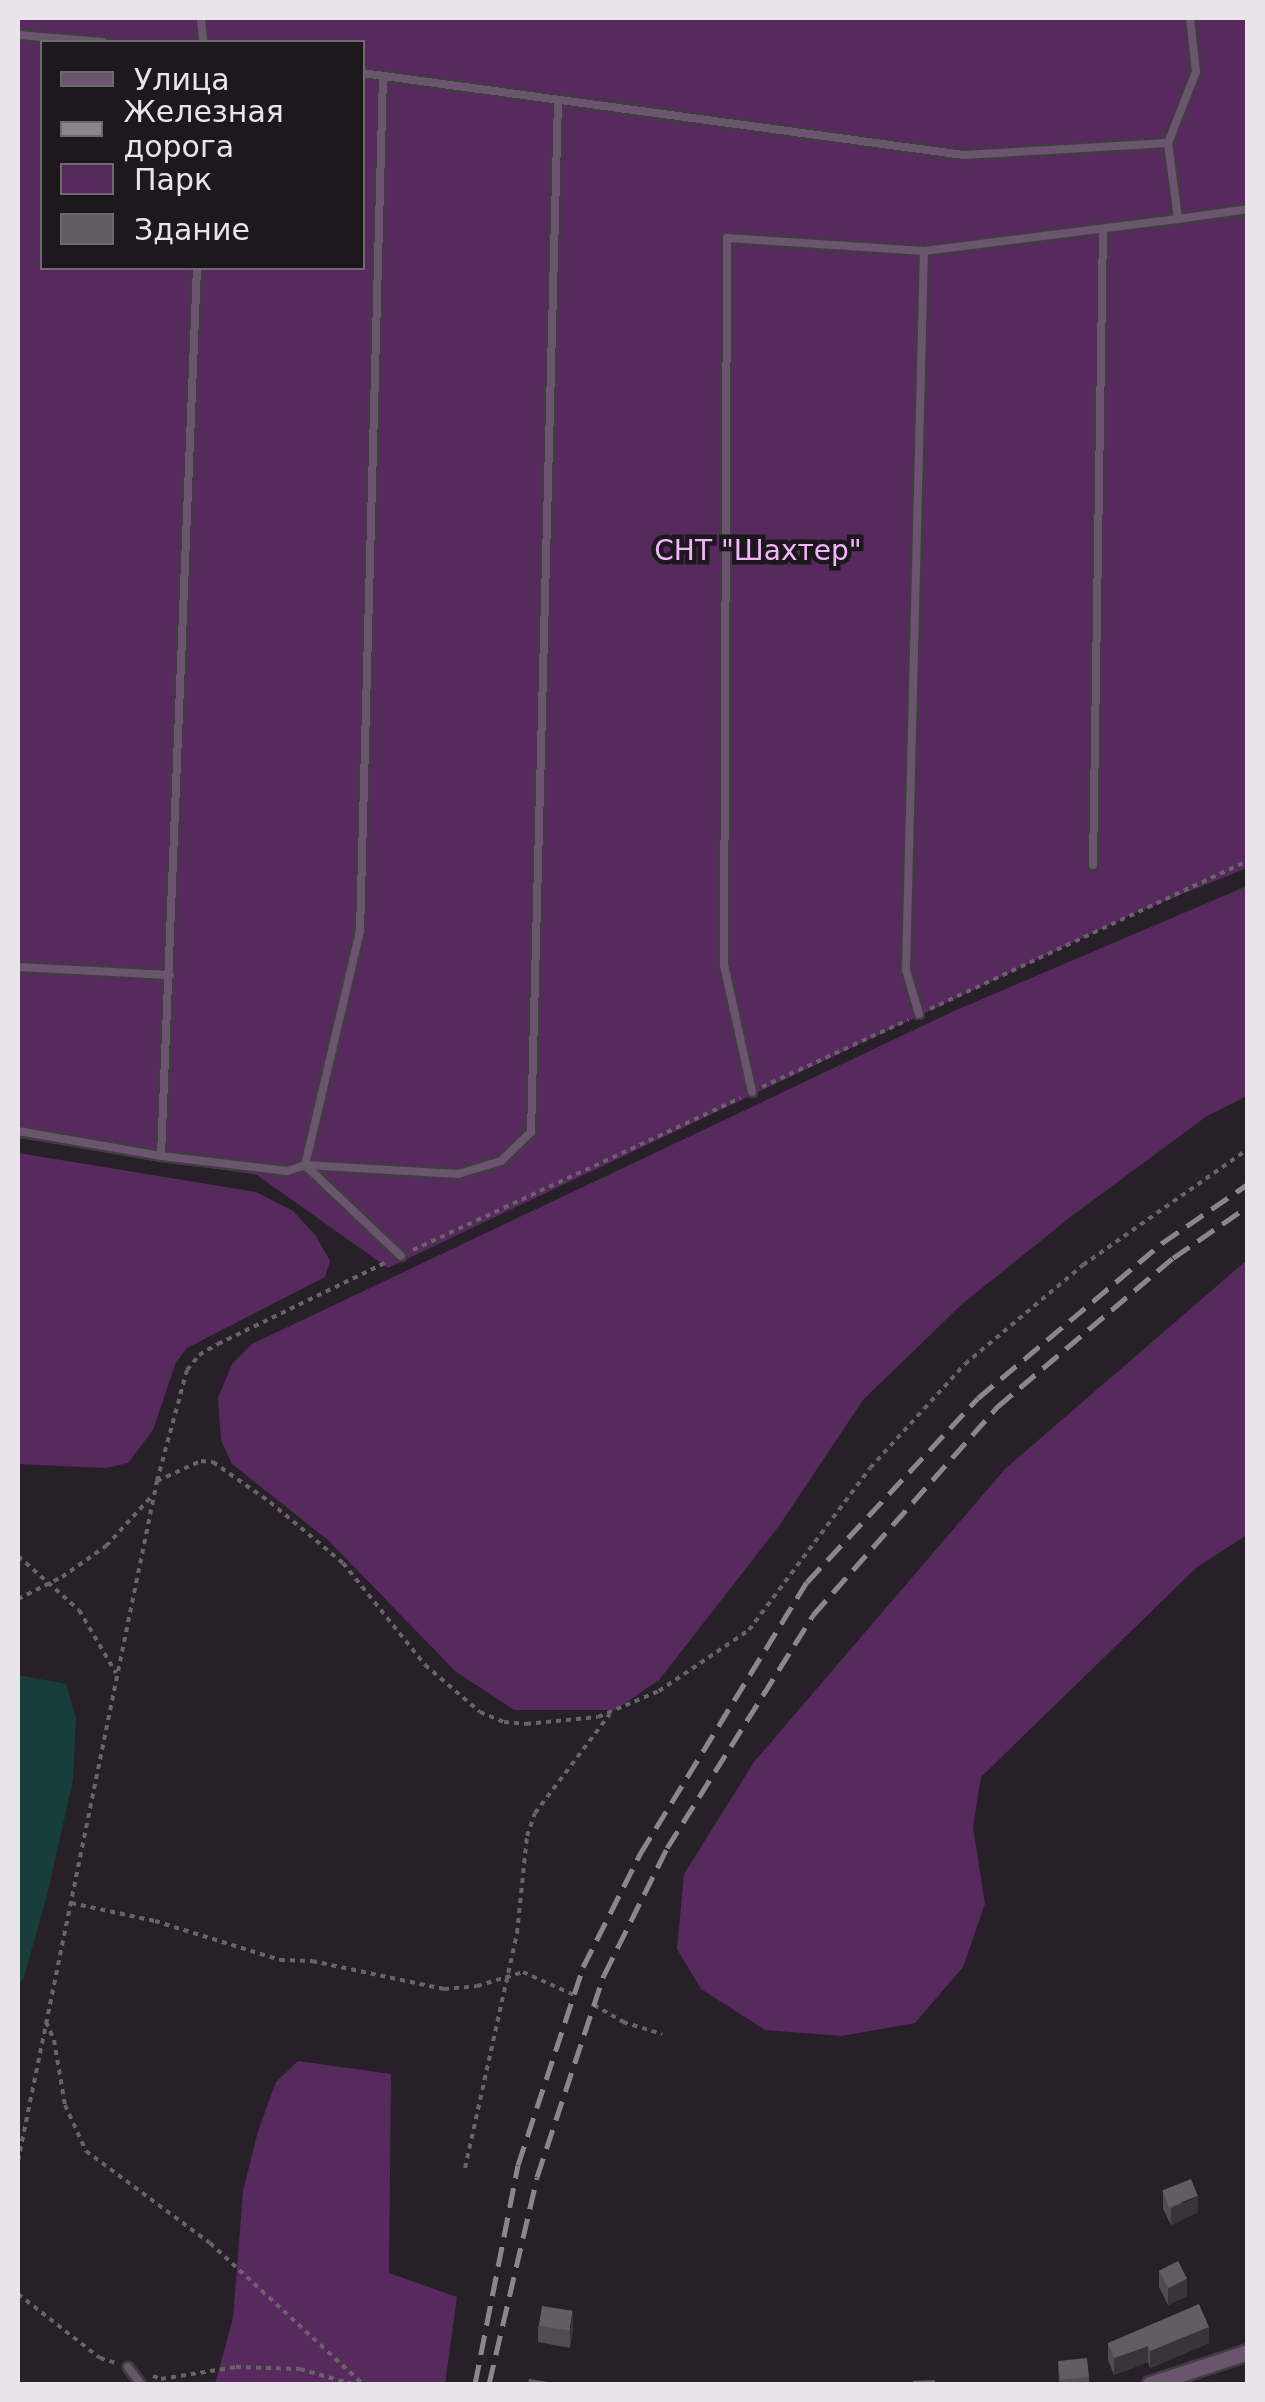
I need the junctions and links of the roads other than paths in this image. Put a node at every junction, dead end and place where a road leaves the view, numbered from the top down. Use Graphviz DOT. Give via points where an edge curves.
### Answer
graph roads {
  1 [pos="1190,18"];
  2 [pos="18,34"];
  3 [pos="82,40"];
  4 [pos="365,74"];
  5 [pos="383,76"];
  6 [pos="558,100"];
  7 [pos="1168,143"];
  8 [pos="1248,208"];
  9 [pos="1178,219"];
  10 [pos="1103,229"];
  11 [pos="924,252"];
  12 [pos="196,270"];
  13 [pos="1092,865"];
  14 [pos="18,967"];
  15 [pos="170,975"];
  16 [pos="919,1014"];
  17 [pos="752,1092"];
  18 [pos="18,1131"];
  19 [pos="161,1156"];
  20 [pos="305,1165"];
  21 [pos="400,1256"];
  22 [pos="1248,2352"];
  23 [pos="128,2368"];
  24 [pos="141,2384"];
  25 [pos="1150,2384"];
  1 -- 7 [label="lane" via="1196,72"];
  2 -- 3 [label="lane"];
  4 -- 5 [label="lane"];
  5 -- 6 [label="lane"];
  5 -- 20 [label="lane" via="360,931"];
  6 -- 7 [label="lane" via="964,156"];
  6 -- 20 [label="lane" via="531,1132 500,1161 458,1174"];
  7 -- 9 [label="lane"];
  8 -- 9 [label="lane"];
  9 -- 10 [label="lane"];
  10 -- 11 [label="lane"];
  10 -- 13 [label="lane"];
  11 -- 16 [label="lane" via="906,970"];
  11 -- 17 [label="lane" via="726,238 724,965"];
  12 -- 15 [label="lane"];
  14 -- 15 [label="lane"];
  15 -- 19 [label="lane"];
  18 -- 19 [label="lane"];
  19 -- 20 [label="lane" via="287,1171"];
  20 -- 21 [label="lane"];
  22 -- 25 [label="street"];
  23 -- 24 [label="lane"];
}
